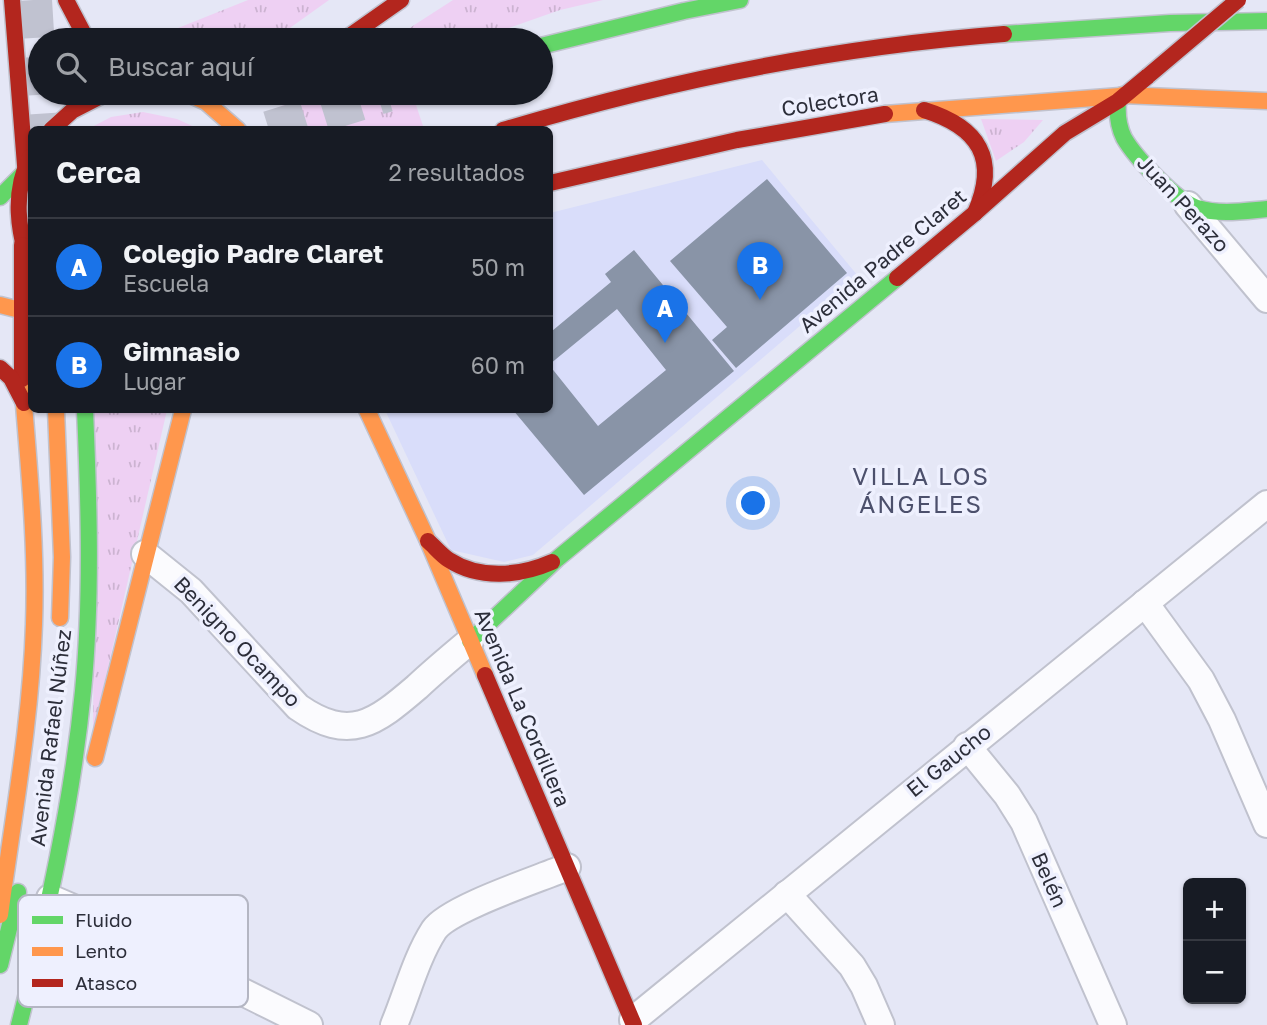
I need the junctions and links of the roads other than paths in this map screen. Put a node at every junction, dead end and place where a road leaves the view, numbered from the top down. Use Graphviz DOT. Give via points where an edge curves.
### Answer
graph roads {
  1 [pos="10,0"];
  2 [pos="66,0"];
  3 [pos="74,0"];
  4 [pos="401,0"];
  5 [pos="740,0"];
  6 [pos="1238,0"];
  7 [pos="1267,21"];
  8 [pos="77,22"];
  9 [pos="80,28"];
  10 [pos="361,28"];
  11 [pos="553,43"];
  12 [pos="1171,57"];
  13 [pos="1206,97"];
  14 [pos="1120,98"];
  15 [pos="1267,101"];
  16 [pos="84,105"];
  17 [pos="207,105"];
  18 [pos="924,110"];
  19 [pos="55,126"];
  20 [pos="234,126"];
  21 [pos="518,126"];
  22 [pos="26,165"];
  23 [pos="553,182"];
  24 [pos="0,197"];
  25 [pos="1188,205"];
  26 [pos="1267,209"];
  27 [pos="975,213"];
  28 [pos="22,245"];
  29 [pos="28,262"];
  30 [pos="1267,299"];
  31 [pos="0,305"];
  32 [pos="27,312"];
  33 [pos="0,368"];
  34 [pos="24,402"];
  35 [pos="56,413"];
  36 [pos="85,413"];
  37 [pos="182,413"];
  38 [pos="191,413"];
  39 [pos="368,413"];
  40 [pos="174,444"];
  41 [pos="1267,504"];
  42 [pos="428,541"];
  43 [pos="145,554"];
  44 [pos="557,559"];
  45 [pos="1145,603"];
  46 [pos="58,638"];
  47 [pos="470,641"];
  48 [pos="967,746"];
  49 [pos="7,809"];
  50 [pos="1267,824"];
  51 [pos="567,867"];
  52 [pos="55,869"];
  53 [pos="20,881"];
  54 [pos="787,894"];
  55 [pos="51,895"];
  56 [pos="0,915"];
  57 [pos="0,965"];
  58 [pos="248,995"];
  59 [pos="23,1007"];
  60 [pos="634,1023"];
  61 [pos="19,1025"];
  62 [pos="309,1025"];
  63 [pos="394,1025"];
  64 [pos="881,1025"];
  65 [pos="1113,1025"];
  1 -- 22 [label="main road" via="16,18"];
  2 -- 8 [label="main road"];
  3 -- 8 [label="main road"];
  4 -- 10 [label="main road"];
  5 -- 11 [label="main road"];
  6 -- 12 [label="main road, Avenida Padre Claret, bridge"];
  7 -- 21 [label="main road" via="1107,24 944,37 677,83"];
  8 -- 9 [label="main road"];
  12 -- 13 [label="main road" via="1172,77"];
  12 -- 14 [label="main road, Avenida Padre Claret, bridge"];
  13 -- 14 [label="main road, Colectora"];
  13 -- 15 [label="main road, Colectora"];
  14 -- 18 [label="main road, Colectora"];
  14 -- 25 [label="main road, Juan Perazo" via="1116,114 1125,140"];
  14 -- 27 [label="main road, Avenida Padre Claret" via="1065,133"];
  16 -- 19 [label="main road"];
  17 -- 20 [label="main road"];
  18 -- 23 [label="main road, Colectora" via="714,143"];
  18 -- 27 [label="main road" via="957,122 979,145 986,181"];
  22 -- 24 [label="main road"];
  22 -- 28 [label="main road" via="19,214"];
  25 -- 26 [label="main road" via="1223,212"];
  25 -- 30 [label="street, Juan Perazo"];
  27 -- 44 [label="main road, Avenida Padre Claret"];
  28 -- 29 [label="main road"];
  28 -- 32 [label="main road"];
  31 -- 32 [label="main road"];
  32 -- 34 [label="main road"];
  33 -- 34 [label="main road" via="11,377"];
  34 -- 49 [label="main road" via="34,604 28,706"];
  35 -- 46 [label="main road, Avenida Rafael Núñez" via="62,557"];
  36 -- 52 [label="main road, Avenida Rafael Núñez" via="86,653"];
  37 -- 40 [label="main road"];
  38 -- 40 [label="main road"];
  39 -- 42 [label="main road, Avenida La Cordillera"];
  40 -- 43 [label="main road"];
  41 -- 45 [label="street, El Gaucho"];
  42 -- 44 [label="main road, Avenida Padre Claret" via="446,559 470,570 517,573"];
  42 -- 47 [label="main road, Avenida La Cordillera"];
  43 -- 47 [label="street, Benigno Ocampo" via="191,591 298,707 333,724 371,722"];
  43 -- 52 [label="main road" via="88,781"];
  44 -- 47 [label="main road, Avenida Padre Claret"];
  45 -- 48 [label="street, El Gaucho"];
  45 -- 50 [label="street" via="1200,680"];
  47 -- 51 [label="main road, Avenida La Cordillera"];
  48 -- 54 [label="street, El Gaucho"];
  48 -- 65 [label="street, Belén" via="1024,822"];
  49 -- 56 [label="main road"];
  51 -- 60 [label="main road, Avenida La Cordillera"];
  51 -- 63 [label="street" via="443,920 428,940"];
  52 -- 55 [label="main road, Avenida Rafael Núñez"];
  53 -- 57 [label="main road"];
  54 -- 60 [label="street, El Gaucho"];
  54 -- 64 [label="street" via="852,966"];
  58 -- 62 [label="street"];
  59 -- 61 [label="main road, Avenida Rafael Núñez"];
}
